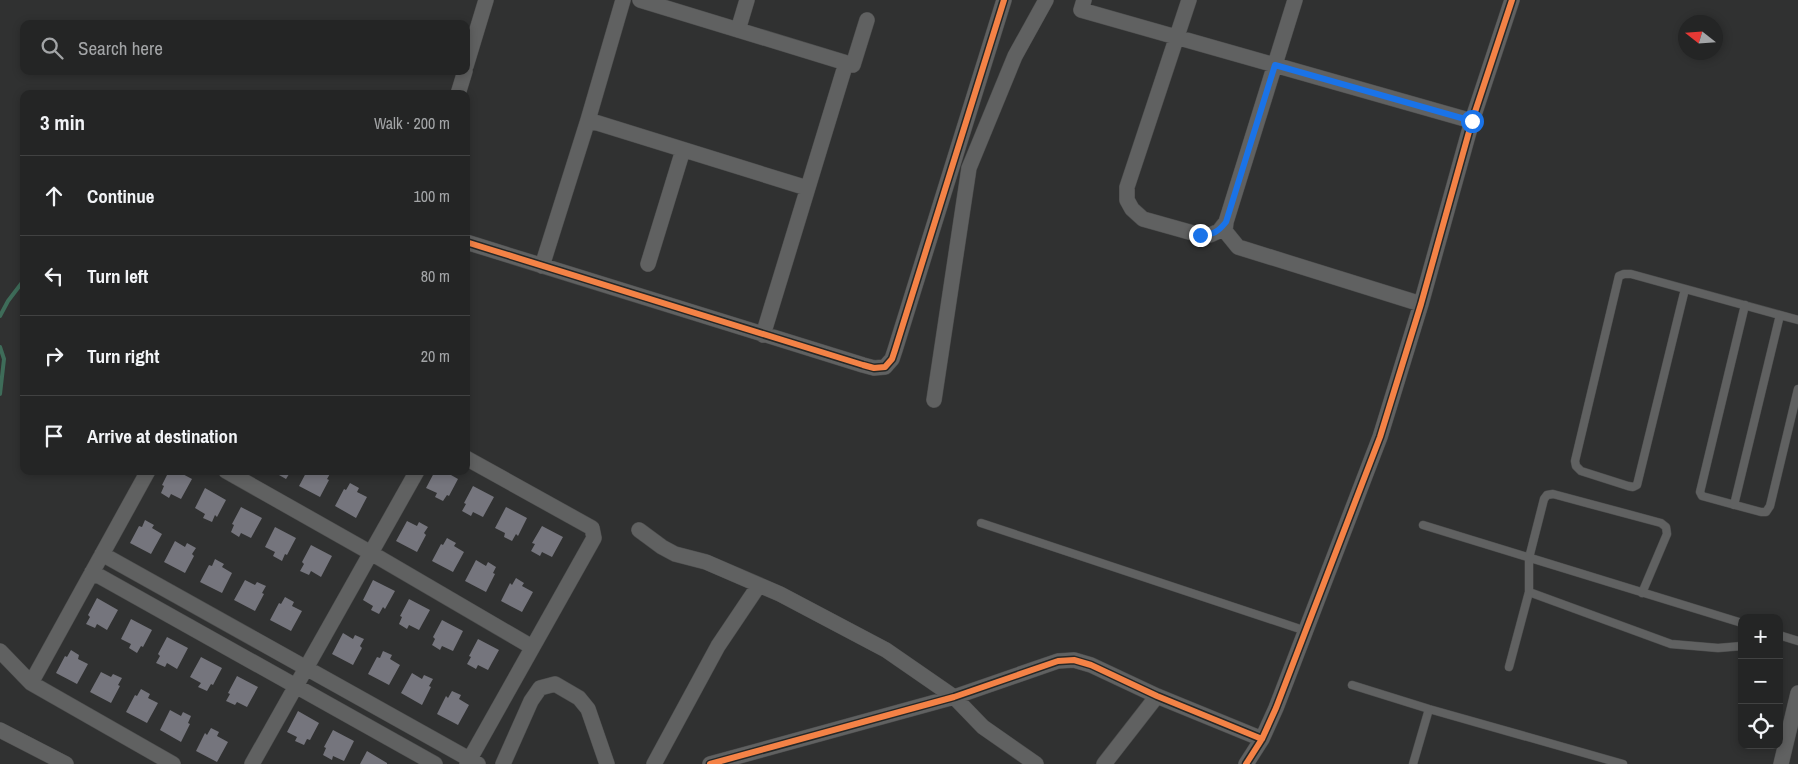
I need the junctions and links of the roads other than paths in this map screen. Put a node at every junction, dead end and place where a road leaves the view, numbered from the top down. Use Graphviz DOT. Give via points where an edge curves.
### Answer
graph roads {
  1 [pos="486,0"];
  2 [pos="640,0"];
  3 [pos="747,0"];
  4 [pos="1004,0"];
  5 [pos="1084,0"];
  6 [pos="1189,0"];
  7 [pos="1296,0"];
  8 [pos="1512,0"];
  9 [pos="625,1"];
  10 [pos="1042,3"];
  11 [pos="867,20"];
  12 [pos="738,30"];
  13 [pos="1177,37"];
  14 [pos="470,53"];
  15 [pos="846,63"];
  16 [pos="1275,65"];
  17 [pos="464,75"];
  18 [pos="459,90"];
  19 [pos="588,120"];
  20 [pos="1472,121"];
  21 [pos="683,150"];
  22 [pos="807,188"];
  23 [pos="1226,222"];
  24 [pos="470,243"];
  25 [pos="648,264"];
  26 [pos="542,266"];
  27 [pos="1685,289"];
  28 [pos="1421,304"];
  29 [pos="1745,305"];
  30 [pos="1780,315"];
  31 [pos="1798,320"];
  32 [pos="763,334"];
  33 [pos="1798,389"];
  34 [pos="934,400"];
  35 [pos="470,460"];
  36 [pos="146,475"];
  37 [pos="233,475"];
  38 [pos="415,475"];
  39 [pos="1734,505"];
  40 [pos="981,523"];
  41 [pos="1423,525"];
  42 [pos="638,530"];
  43 [pos="371,553"];
  44 [pos="102,554"];
  45 [pos="1529,558"];
  46 [pos="92,572"];
  47 [pos="759,585"];
  48 [pos="1529,592"];
  49 [pos="1642,593"];
  50 [pos="1738,622"];
  51 [pos="1306,631"];
  52 [pos="1783,636"];
  53 [pos="1798,641"];
  54 [pos="1738,646"];
  55 [pos="532,647"];
  56 [pos="0,651"];
  57 [pos="1509,667"];
  58 [pos="306,668"];
  59 [pos="31,683"];
  60 [pos="1352,685"];
  61 [pos="296,686"];
  62 [pos="1798,693"];
  63 [pos="1157,696"];
  64 [pos="954,697"];
  65 [pos="1429,709"];
  66 [pos="0,730"];
  67 [pos="1262,740"];
  68 [pos="472,762"];
  69 [pos="66,764"];
  70 [pos="173,764"];
  71 [pos="252,764"];
  72 [pos="435,764"];
  73 [pos="503,764"];
  74 [pos="607,764"];
  75 [pos="654,764"];
  76 [pos="710,764"];
  77 [pos="1036,764"];
  78 [pos="1104,764"];
  79 [pos="1246,764"];
  80 [pos="1413,764"];
  81 [pos="1623,764"];
  82 [pos="1780,764"];
  1 -- 14 [label="street"];
  2 -- 12 [label="street"];
  3 -- 12 [label="street"];
  4 -- 32 [label="street" via="892,359 885,367 874,368"];
  5 -- 13 [label="street" via="1081,10"];
  6 -- 13 [label="street"];
  7 -- 16 [label="street"];
  8 -- 20 [label="street"];
  9 -- 19 [label="street"];
  10 -- 34 [label="street" via="1015,56 969,168"];
  11 -- 15 [label="street" via="853,65"];
  12 -- 15 [label="street"];
  13 -- 16 [label="street"];
  13 -- 23 [label="street" via="1127,187 1127,200 1143,219 1200,235 1210,235"];
  15 -- 22 [label="street"];
  16 -- 20 [label="street"];
  16 -- 23 [label="street"];
  17 -- 18 [label="street"];
  19 -- 21 [label="street"];
  19 -- 26 [label="street"];
  20 -- 28 [label="street"];
  21 -- 22 [label="street"];
  21 -- 25 [label="street"];
  22 -- 32 [label="street"];
  23 -- 28 [label="street" via="1225,231 1238,247"];
  24 -- 26 [label="street"];
  26 -- 32 [label="street"];
  27 -- 27 [label="lane" via="1631,274 1619,276 1575,461 1581,471 1628,486 1637,485"];
  27 -- 29 [label="lane"];
  28 -- 51 [label="street" via="1380,438"];
  29 -- 30 [label="lane"];
  29 -- 39 [label="lane" via="1700,492 1702,496"];
  30 -- 31 [label="lane"];
  30 -- 39 [label="lane"];
  33 -- 39 [label="lane" via="1770,506 1766,512 1761,512"];
  35 -- 55 [label="street" via="592,528 594,534"];
  36 -- 44 [label="street"];
  37 -- 43 [label="street"];
  38 -- 43 [label="street"];
  40 -- 51 [label="lane"];
  41 -- 45 [label="lane"];
  42 -- 47 [label="street" via="675,554 706,562"];
  43 -- 55 [label="street"];
  43 -- 58 [label="street"];
  44 -- 46 [label="street"];
  44 -- 58 [label="street"];
  45 -- 48 [label="lane"];
  45 -- 49 [label="lane"];
  45 -- 49 [label="lane" via="1544,499 1548,495 1661,523 1667,534"];
  46 -- 59 [label="street"];
  46 -- 61 [label="street"];
  47 -- 64 [label="street" via="886,650"];
  47 -- 75 [label="street" via="718,646"];
  48 -- 54 [label="lane" via="1671,644"];
  48 -- 57 [label="lane"];
  49 -- 50 [label="lane"];
  51 -- 67 [label="street"];
  52 -- 53 [label="lane"];
  55 -- 68 [label="street"];
  56 -- 59 [label="street"];
  58 -- 61 [label="street"];
  58 -- 68 [label="street"];
  59 -- 70 [label="street"];
  60 -- 65 [label="lane"];
  61 -- 71 [label="street"];
  61 -- 72 [label="street"];
  62 -- 82 [label="street"];
  63 -- 64 [label="street" via="1074,660 1058,661"];
  63 -- 67 [label="street"];
  63 -- 78 [label="street"];
  64 -- 76 [label="street"];
  64 -- 77 [label="street" via="983,727"];
  65 -- 80 [label="lane"];
  65 -- 81 [label="lane"];
  66 -- 69 [label="street"];
  67 -- 79 [label="street"];
  73 -- 74 [label="street" via="531,701 540,688 555,684 579,698 588,709"];
}
